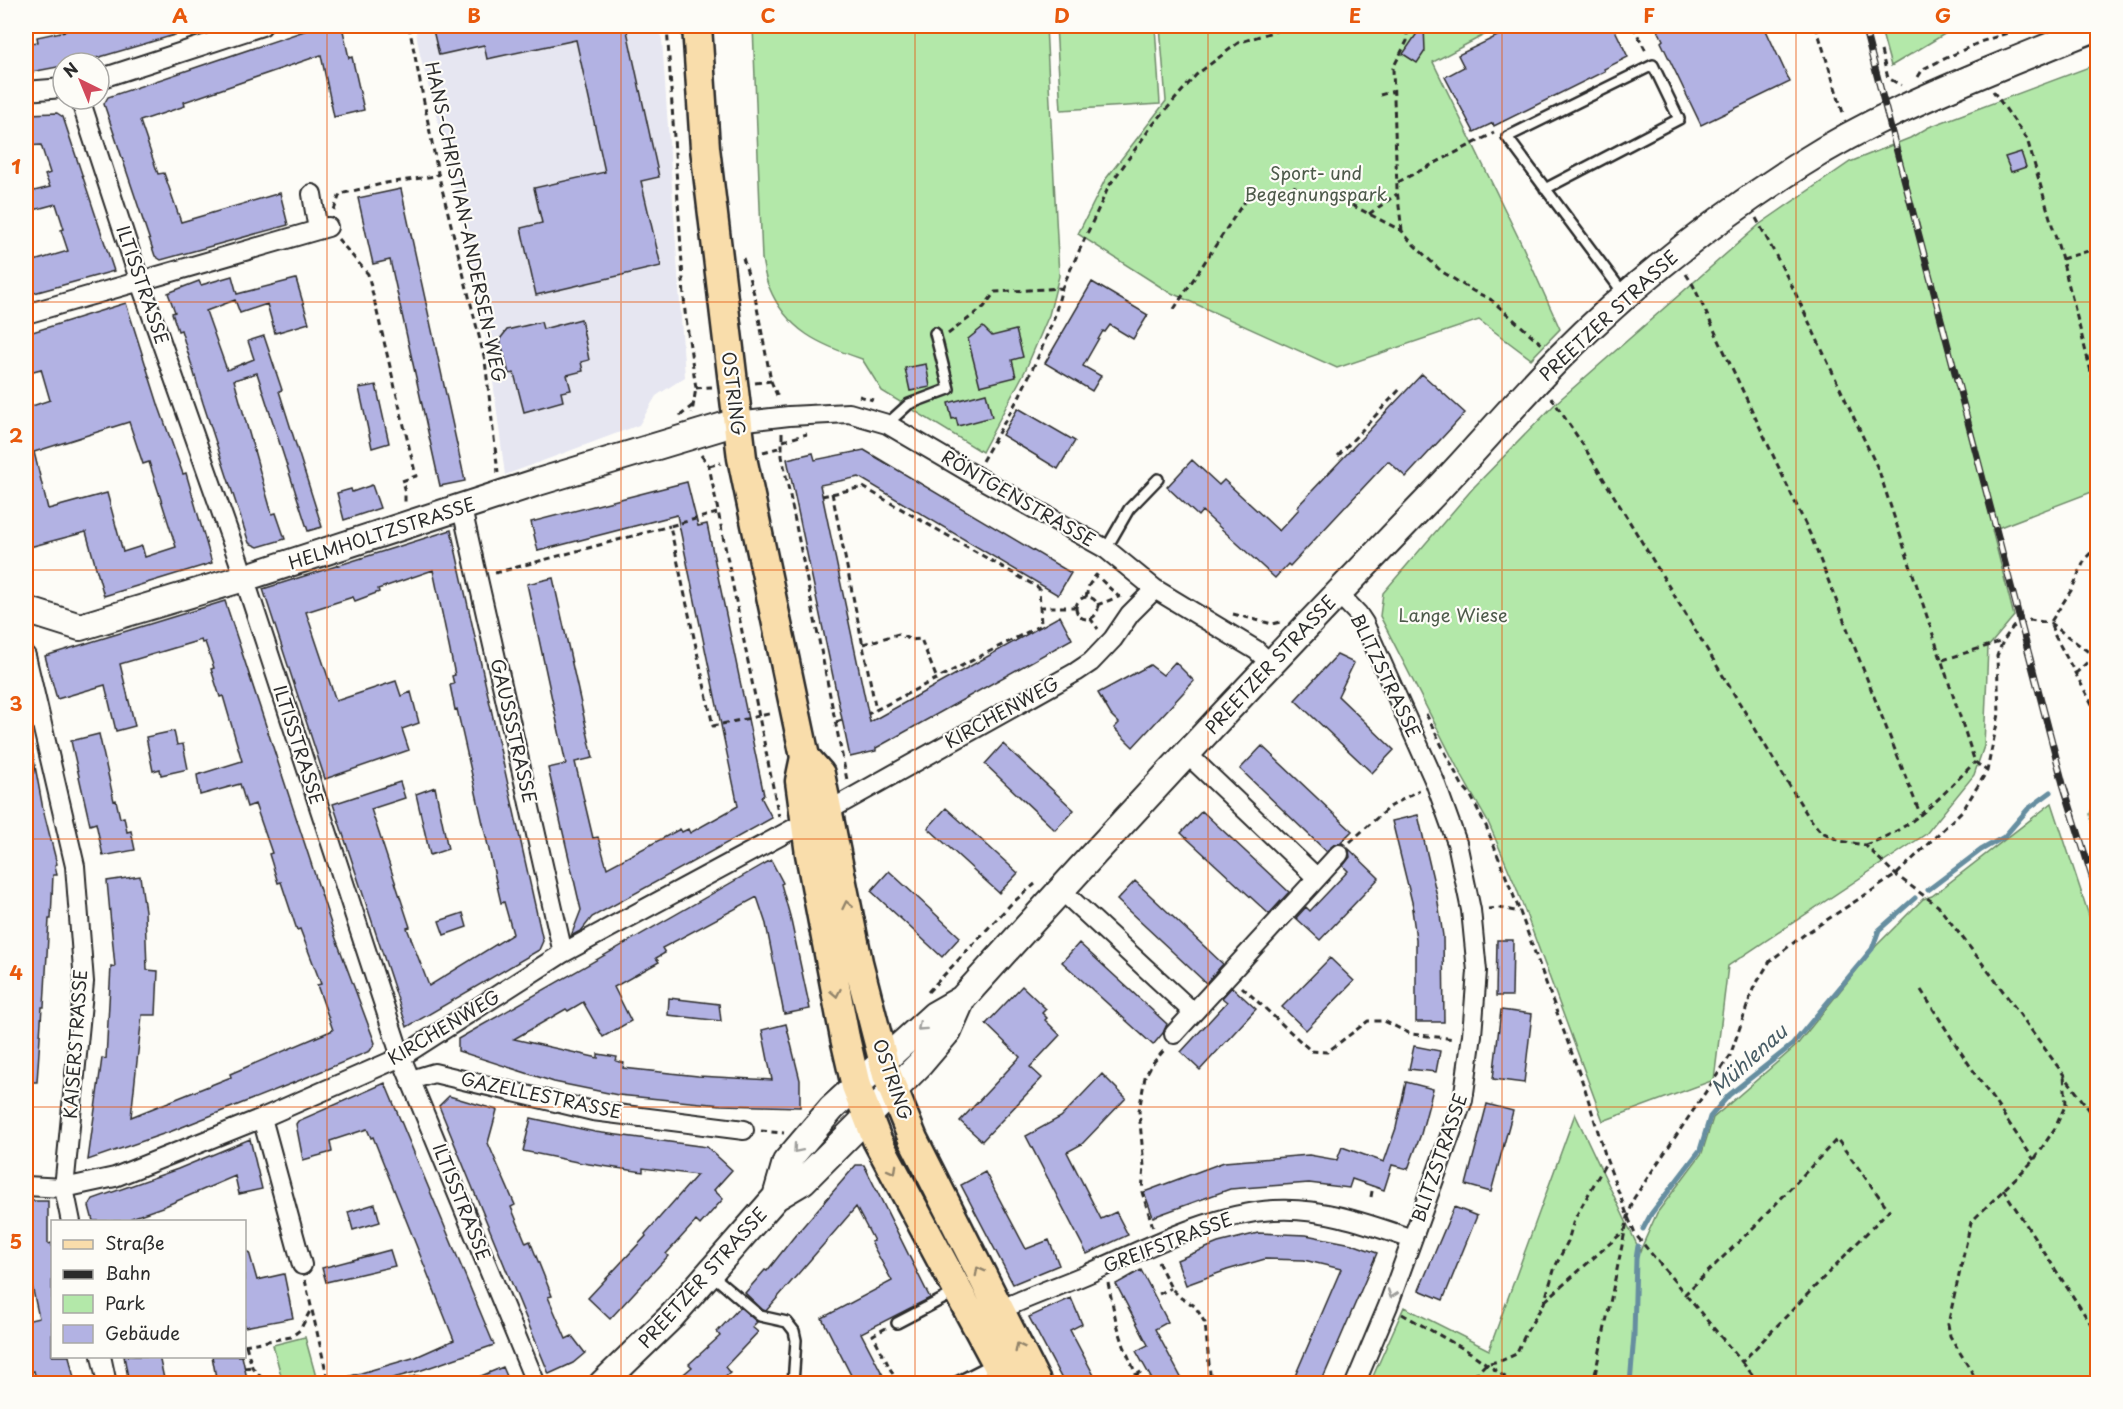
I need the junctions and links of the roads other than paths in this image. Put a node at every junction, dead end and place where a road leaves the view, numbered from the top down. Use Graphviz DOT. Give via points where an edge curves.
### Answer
graph roads {
  1 [pos="262,26"];
  2 [pos="697,26"];
  3 [pos="2097,27"];
  4 [pos="111,75"];
  5 [pos="51,89"];
  6 [pos="26,91"];
  7 [pos="84,111"];
  8 [pos="1545,189"];
  9 [pos="312,194"];
  10 [pos="140,282"];
  11 [pos="1625,296"];
  12 [pos="26,314"];
  13 [pos="937,337"];
  14 [pos="737,422"];
  15 [pos="887,424"];
  16 [pos="1158,479"];
  17 [pos="462,508"];
  18 [pos="1106,549"];
  19 [pos="244,578"];
  20 [pos="1155,589"];
  21 [pos="1338,594"];
  22 [pos="26,610"];
  23 [pos="26,656"];
  24 [pos="1271,664"];
  25 [pos="1187,754"];
  26 [pos="817,816"];
  27 [pos="1339,854"];
  28 [pos="1317,878"];
  29 [pos="1061,890"];
  30 [pos="563,953"];
  31 [pos="962,999"];
  32 [pos="1193,1012"];
  33 [pos="1174,1034"];
  34 [pos="401,1057"];
  35 [pos="883,1060"];
  36 [pos="411,1080"];
  37 [pos="856,1086"];
  38 [pos="893,1092"];
  39 [pos="262,1118"];
  40 [pos="867,1118"];
  41 [pos="744,1130"];
  42 [pos="26,1186"];
  43 [pos="64,1188"];
  44 [pos="776,1197"];
  45 [pos="71,1220"];
  46 [pos="1412,1239"];
  47 [pos="302,1265"];
  48 [pos="711,1273"];
  49 [pos="958,1291"];
  50 [pos="1000,1310"];
  51 [pos="897,1323"];
  52 [pos="101,1358"];
  53 [pos="1002,1373"];
  54 [pos="107,1383"];
  55 [pos="536,1383"];
  56 [pos="602,1383"];
  57 [pos="793,1383"];
  58 [pos="953,1383"];
  59 [pos="1037,1383"];
  60 [pos="1355,1383"];
  1 -- 4 [label="street"];
  2 -- 14 [label="main road, OSTRING" via="705,148"];
  3 -- 11 [label="street, PREETZER STRASSE" via="1926,97 1850,135 1748,200"];
  5 -- 6 [label="street"];
  7 -- 10 [label="street, ILTISSTRASSE"];
  8 -- 8 [label="lane" via="1507,136 1653,65 1679,120"];
  8 -- 11 [label="lane"];
  9 -- 10 [label="street" via="323,228"];
  10 -- 12 [label="street"];
  10 -- 19 [label="street, ILTISSTRASSE"];
  11 -- 21 [label="street, PREETZER STRASSE" via="1559,358"];
  13 -- 15 [label="lane" via="949,389 909,404"];
  14 -- 15 [label="street, RÖNTGENSTRASSE" via="849,413"];
  14 -- 17 [label="street, HELMHOLTZSTRASSE"];
  14 -- 26 [label="main road, OSTRING" via="805,757 820,774"];
  15 -- 18 [label="street, RÖNTGENSTRASSE"];
  16 -- 18 [label="lane" via="1129,509"];
  17 -- 19 [label="street, HELMHOLTZSTRASSE"];
  17 -- 30 [label="street, GAUSSSTRASSE"];
  18 -- 20 [label="street, RÖNTGENSTRASSE"];
  19 -- 22 [label="street, HELMHOLTZSTRASSE" via="80,627"];
  19 -- 34 [label="street, ILTISSTRASSE"];
  20 -- 24 [label="street, RÖNTGENSTRASSE" via="1256,650"];
  20 -- 26 [label="street, KIRCHENWEG" via="1091,662"];
  21 -- 24 [label="street, PREETZER STRASSE"];
  21 -- 46 [label="street, BLITZSTRASSE" via="1364,623 1435,782 1457,843 1471,910 1477,970 1463,1100"];
  23 -- 43 [label="street, KAISERSTRASSE" via="75,866 84,982"];
  24 -- 25 [label="street, PREETZER STRASSE"];
  25 -- 28 [label="street"];
  25 -- 29 [label="street, PREETZER STRASSE"];
  26 -- 30 [label="street, KIRCHENWEG"];
  35 -- 26 [label="main road, OSTRING, one-way"];
  26 -- 37 [label="main road, OSTRING, one-way" via="843,1027"];
  27 -- 28 [label="street"];
  28 -- 32 [label="street"];
  29 -- 31 [label="street, PREETZER STRASSE"];
  29 -- 32 [label="street"];
  30 -- 34 [label="street, KIRCHENWEG"];
  31 -- 35 [label="street, PREETZER STRASSE, one-way" via="934,1015"];
  31 -- 38 [label="street, PREETZER STRASSE" via="948,1031"];
  32 -- 33 [label="street"];
  34 -- 36 [label="street, ILTISSTRASSE"];
  34 -- 39 [label="street, KIRCHENWEG"];
  35 -- 37 [label="street, PREETZER STRASSE"];
  35 -- 38 [label="main road, OSTRING"];
  36 -- 41 [label="street, GAZELLESTRASSE" via="434,1073 593,1111"];
  36 -- 55 [label="street, ILTISSTRASSE"];
  37 -- 40 [label="main road, OSTRING"];
  37 -- 44 [label="street, PREETZER STRASSE, one-way" via="786,1162"];
  38 -- 40 [label="street, PREETZER STRASSE"];
  50 -- 38 [label="main road, OSTRING, one-way"];
  39 -- 43 [label="street, KIRCHENWEG" via="115,1177"];
  39 -- 47 [label="street"];
  40 -- 44 [label="street, PREETZER STRASSE" via="803,1180"];
  40 -- 49 [label="main road, OSTRING, one-way"];
  42 -- 43 [label="street, KIRCHENWEG"];
  43 -- 45 [label="street, KAISERSTRASSE"];
  44 -- 48 [label="street, PREETZER STRASSE"];
  46 -- 50 [label="street, GREIFSTRASSE" via="1355,1219 1313,1212 1275,1210 1238,1216 1155,1245"];
  46 -- 60 [label="street, BLITZSTRASSE, one-way"];
  48 -- 56 [label="street, PREETZER STRASSE"];
  48 -- 57 [label="lane" via="760,1316 787,1322 794,1330"];
  49 -- 51 [label="lane"];
  49 -- 53 [label="main road, OSTRING"];
  59 -- 50 [label="main road, OSTRING, one-way"];
  52 -- 54 [label="street"];
  53 -- 58 [label="lane"];
}
